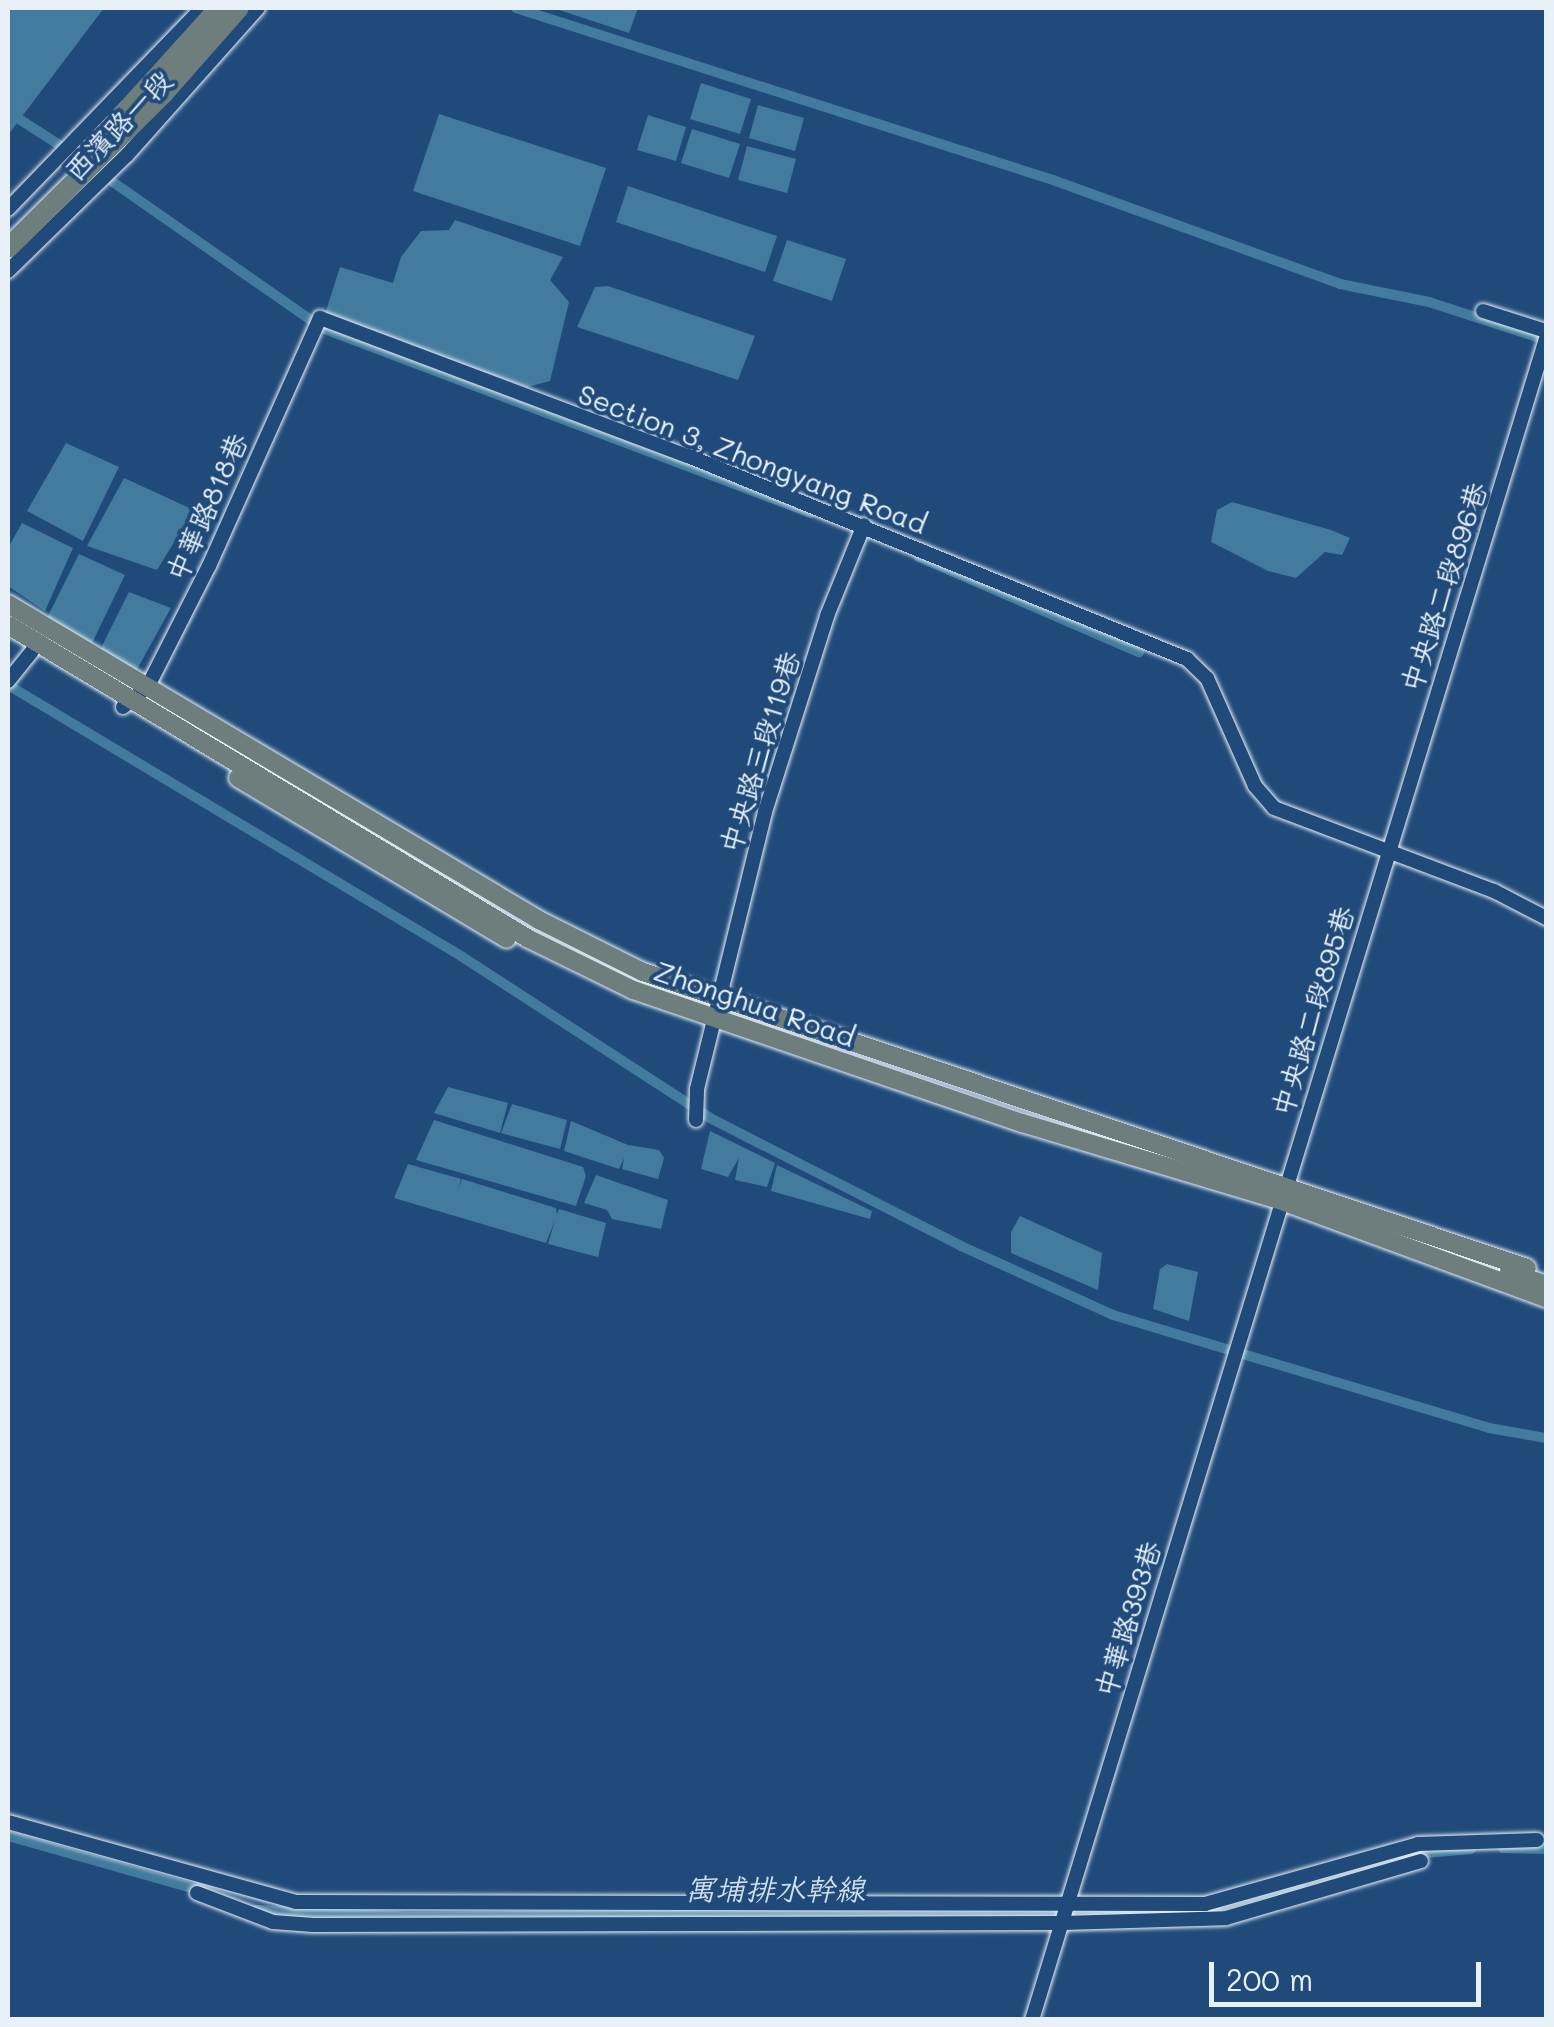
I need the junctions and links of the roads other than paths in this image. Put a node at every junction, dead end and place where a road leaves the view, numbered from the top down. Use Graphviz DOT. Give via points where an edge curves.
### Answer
graph roads {
  1 [pos="202,8"];
  2 [pos="219,8"];
  3 [pos="240,8"];
  4 [pos="258,8"];
  5 [pos="8,210"];
  6 [pos="8,232"];
  7 [pos="8,248"];
  8 [pos="8,271"];
  9 [pos="1482,311"];
  10 [pos="320,318"];
  11 [pos="1546,331"];
  12 [pos="1546,339"];
  13 [pos="864,526"];
  14 [pos="8,604"];
  15 [pos="8,612"];
  16 [pos="8,625"];
  17 [pos="8,637"];
  18 [pos="32,651"];
  19 [pos="12,677"];
  20 [pos="135,696"];
  21 [pos="1388,850"];
  22 [pos="1546,918"];
  23 [pos="717,1013"];
  24 [pos="696,1120"];
  25 [pos="1282,1199"];
  26 [pos="1546,1274"];
  27 [pos="1546,1285"];
  28 [pos="1546,1298"];
  29 [pos="1546,1310"];
  30 [pos="8,1822"];
  31 [pos="1537,1840"];
  32 [pos="1421,1861"];
  33 [pos="197,1893"];
  34 [pos="768,1903"];
  35 [pos="1064,1904"];
  36 [pos="1061,1923"];
  37 [pos="760,1928"];
  38 [pos="1032,2020"];
  1 -- 5 [label="street, 西濱路一段"];
  2 -- 6 [label="highway"];
  3 -- 7 [label="highway"];
  4 -- 8 [label="street, 西濱路一段" via="127,155"];
  9 -- 11 [label="street"];
  10 -- 13 [label="street, Section 3, Zhongyang Road"];
  10 -- 20 [label="street, 中華路818巷"];
  12 -- 21 [label="street, 中央路二段896巷"];
  13 -- 21 [label="street, Section 3, Zhongyang Road" via="1164,649 1207,678 1268,804"];
  13 -- 23 [label="street, 中央路三段119巷" via="827,616 764,812"];
  14 -- 20 [label="main road, Zhonghua Road"];
  15 -- 20 [label="main road, Zhonghua Road"];
  16 -- 20 [label="main road, Zhonghua Road"];
  17 -- 18 [label="main road, Zhonghua Road"];
  18 -- 19 [label="street"];
  18 -- 20 [label="main road, Zhonghua Road"];
  20 -- 23 [label="main road, Zhonghua Road"];
  20 -- 23 [label="main road, Zhonghua Road" via="522,948 629,1000"];
  21 -- 22 [label="street, Section 3, Zhongyang Road"];
  21 -- 25 [label="street, 中央路二段895巷"];
  23 -- 24 [label="street, 中央路三段119巷"];
  23 -- 25 [label="main road, Zhonghua Road"];
  23 -- 25 [label="main road, Zhonghua Road" via="1019,1133"];
  25 -- 26 [label="main road, Zhonghua Road"];
  25 -- 27 [label="main road, Zhonghua Road"];
  25 -- 28 [label="main road, Zhonghua Road"];
  25 -- 29 [label="main road, Zhonghua Road"];
  25 -- 35 [label="street, 中華路393巷"];
  30 -- 34 [label="street" via="178,1866 280,1901"];
  31 -- 35 [label="street" via="1418,1844 1205,1904"];
  32 -- 36 [label="street" via="1226,1918"];
  33 -- 37 [label="street" via="273,1922 313,1925"];
  34 -- 35 [label="street"];
  34 -- 37 [label="street"];
  35 -- 36 [label="street, 中華路393巷"];
  36 -- 37 [label="street"];
  36 -- 38 [label="street, 中華路393巷"];
}
